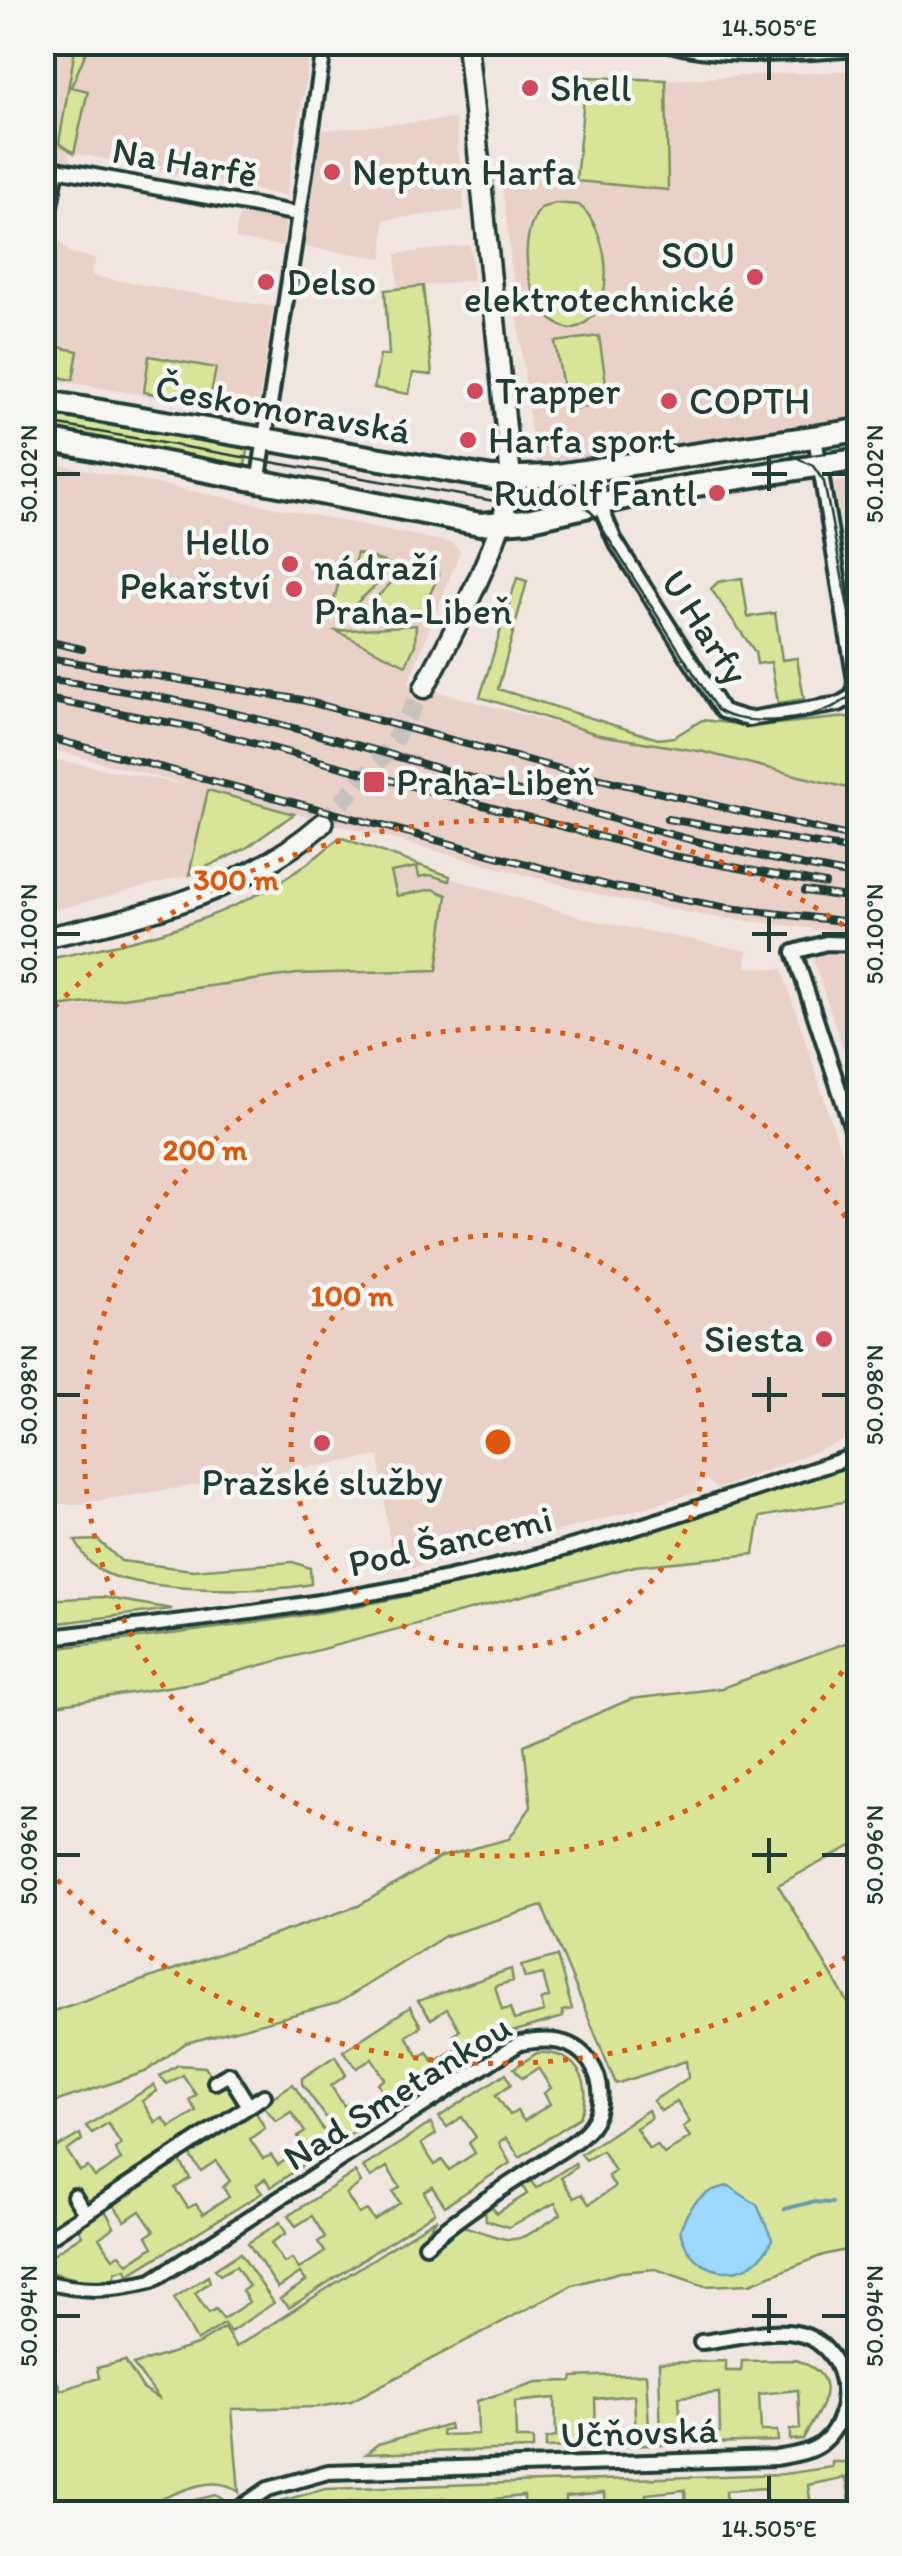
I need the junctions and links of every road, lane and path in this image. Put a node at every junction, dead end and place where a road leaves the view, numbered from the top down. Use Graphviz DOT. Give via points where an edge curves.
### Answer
graph roads {
  1 [pos="325,42"];
  2 [pos="467,42"];
  3 [pos="661,42"];
  4 [pos="860,49"];
  5 [pos="299,214"];
  6 [pos="42,220"];
  7 [pos="42,400"];
  8 [pos="860,430"];
  9 [pos="815,437"];
  10 [pos="42,439"];
  11 [pos="264,442"];
  12 [pos="860,459"];
  13 [pos="819,465"];
  14 [pos="512,478"];
  15 [pos="258,484"];
  16 [pos="599,503"];
  17 [pos="498,524"];
  18 [pos="424,688"];
  19 [pos="855,697"];
  20 [pos="323,823"];
  21 [pos="42,938"];
  22 [pos="860,944"];
  23 [pos="860,1153"];
  24 [pos="860,1454"];
  25 [pos="42,1638"];
  26 [pos="215,2082"];
  27 [pos="264,2096"];
  28 [pos="250,2106"];
  29 [pos="74,2196"];
  30 [pos="85,2213"];
  31 [pos="42,2242"];
  32 [pos="426,2245"];
  33 [pos="42,2281"];
  34 [pos="701,2342"];
  35 [pos="231,2514"];
  1 -- 5 [label="street, Na Harfě"];
  2 -- 14 [label="main road"];
  3 -- 4 [label="street" via="738,57"];
  5 -- 6 [label="street, Na Harfě" via="57,169 48,221"];
  5 -- 11 [label="street, Na Harfě"];
  7 -- 11 [label="main road, Českomoravská"];
  8 -- 9 [label="main road, Českomoravská"];
  9 -- 13 [label="street"];
  9 -- 14 [label="main road, Českomoravská"];
  10 -- 15 [label="main road, Českomoravská"];
  11 -- 14 [label="main road, Českomoravská"];
  11 -- 15 [label="street, Na Harfě"];
  12 -- 13 [label="main road, Českomoravská"];
  13 -- 16 [label="main road, Českomoravská"];
  13 -- 19 [label="street"];
  14 -- 17 [label="main road"];
  15 -- 17 [label="main road, Českomoravská"];
  16 -- 17 [label="main road, Českomoravská"];
  16 -- 19 [label="street, U Harfy" via="615,541 726,713 753,718"];
  17 -- 18 [label="main road"];
  20 -- 21 [label="main road" via="262,865 188,902"];
  22 -- 23 [label="street" via="826,943 794,952"];
  24 -- 25 [label="street, Pod Šancemi" via="447,1578 240,1614"];
  26 -- 28 [label="street" via="229,2074"];
  27 -- 28 [label="street"];
  28 -- 30 [label="street"];
  29 -- 30 [label="street"];
  30 -- 31 [label="street"];
  32 -- 33 [label="street, Nad Smetankou" via="590,2127 600,2096 588,2058 568,2043 520,2042 152,2281 111,2290"];
  34 -- 35 [label="street, Učňovská" via="796,2333 817,2342 844,2385 835,2430 818,2446 776,2458 328,2472 268,2488"];
}
